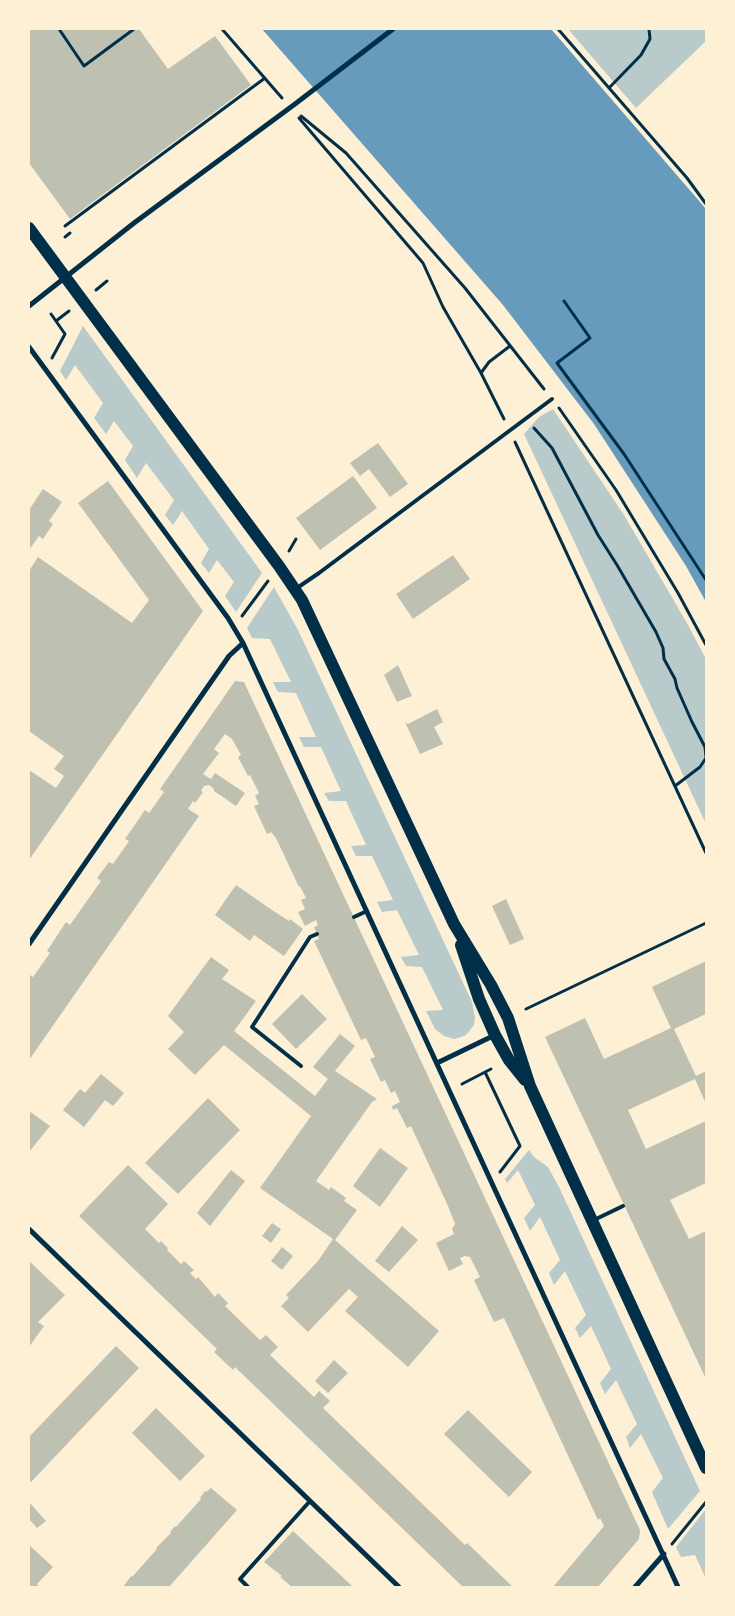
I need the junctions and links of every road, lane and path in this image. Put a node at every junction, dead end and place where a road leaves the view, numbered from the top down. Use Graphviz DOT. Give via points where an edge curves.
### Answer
graph roads {
  1 [pos="59,29"];
  2 [pos="134,29"];
  3 [pos="222,29"];
  4 [pos="393,29"];
  5 [pos="558,29"];
  6 [pos="649,29"];
  7 [pos="265,78"];
  8 [pos="608,88"];
  9 [pos="293,106"];
  10 [pos="706,204"];
  11 [pos="65,226"];
  12 [pos="29,228"];
  13 [pos="70,233"];
  14 [pos="65,237"];
  15 [pos="66,278"];
  16 [pos="564,301"];
  17 [pos="29,306"];
  18 [pos="51,314"];
  19 [pos="510,346"];
  20 [pos="29,347"];
  21 [pos="45,369"];
  22 [pos="481,373"];
  23 [pos="552,399"];
  24 [pos="525,419"];
  25 [pos="510,431"];
  26 [pos="279,566"];
  27 [pos="706,580"];
  28 [pos="295,589"];
  29 [pos="234,627"];
  30 [pos="243,643"];
  31 [pos="706,645"];
  32 [pos="706,757"];
  33 [pos="675,786"];
  34 [pos="706,853"];
  35 [pos="367,911"];
  36 [pos="354,916"];
  37 [pos="706,923"];
  38 [pos="454,924"];
  39 [pos="317,934"];
  40 [pos="29,944"];
  41 [pos="526,1009"];
  42 [pos="495,1035"];
  43 [pos="438,1064"];
  44 [pos="301,1066"];
  45 [pos="491,1069"];
  46 [pos="485,1072"];
  47 [pos="530,1086"];
  48 [pos="450,1090"];
  49 [pos="492,1182"];
  50 [pos="623,1206"];
  51 [pos="592,1221"];
  52 [pos="29,1229"];
  53 [pos="706,1468"];
  54 [pos="310,1501"];
  55 [pos="706,1502"];
  56 [pos="664,1554"];
  57 [pos="248,1587"];
  58 [pos="399,1587"];
  59 [pos="635,1587"];
  60 [pos="678,1587"];
  1 -- 2 [label="path" via="84,66"];
  3 -- 7 [label="path"];
  4 -- 9 [label="street"];
  5 -- 8 [label="path"];
  6 -- 8 [label="path" via="650,39 641,55"];
  7 -- 9 [label="path"];
  7 -- 11 [label="path"];
  8 -- 10 [label="path"];
  9 -- 15 [label="street"];
  9 -- 19 [label="path" via="346,152"];
  9 -- 22 [label="path" via="423,263 443,307"];
  12 -- 15 [label="main road"];
  13 -- 14 [label="path"];
  15 -- 17 [label="street"];
  15 -- 26 [label="main road"];
  16 -- 27 [label="path" via="590,338 557,363 624,454"];
  18 -- 21 [label="path" via="65,334"];
  19 -- 22 [label="path" via="489,362"];
  19 -- 23 [label="path"];
  20 -- 21 [label="street"];
  21 -- 29 [label="street"];
  22 -- 25 [label="path"];
  23 -- 24 [label="lane"];
  23 -- 31 [label="path" via="616,490"];
  24 -- 25 [label="lane"];
  24 -- 32 [label="path" via="552,448 598,535 656,632 664,659 705,747"];
  25 -- 28 [label="lane"];
  25 -- 33 [label="path"];
  26 -- 28 [label="main road"];
  26 -- 29 [label="path"];
  28 -- 38 [label="main road"];
  29 -- 30 [label="street"];
  30 -- 35 [label="street"];
  30 -- 40 [label="street" via="229,656"];
  32 -- 33 [label="path" via="700,767"];
  33 -- 34 [label="path"];
  35 -- 36 [label="lane"];
  35 -- 43 [label="street"];
  37 -- 41 [label="path"];
  38 -- 42 [label="main road" via="479,999"];
  38 -- 47 [label="main road" via="508,1018"];
  39 -- 44 [label="lane" via="310,937 252,1027"];
  42 -- 43 [label="street"];
  42 -- 47 [label="main road" via="509,1060"];
  43 -- 48 [label="street"];
  45 -- 46 [label="path"];
  46 -- 48 [label="path"];
  46 -- 49 [label="path" via="520,1146"];
  47 -- 51 [label="main road"];
  48 -- 49 [label="street"];
  49 -- 56 [label="street"];
  50 -- 51 [label="lane"];
  51 -- 53 [label="main road"];
  52 -- 54 [label="street"];
  54 -- 57 [label="lane" via="240,1579"];
  54 -- 58 [label="street"];
  55 -- 56 [label="path"];
  56 -- 59 [label="street"];
  56 -- 60 [label="street"];
}
